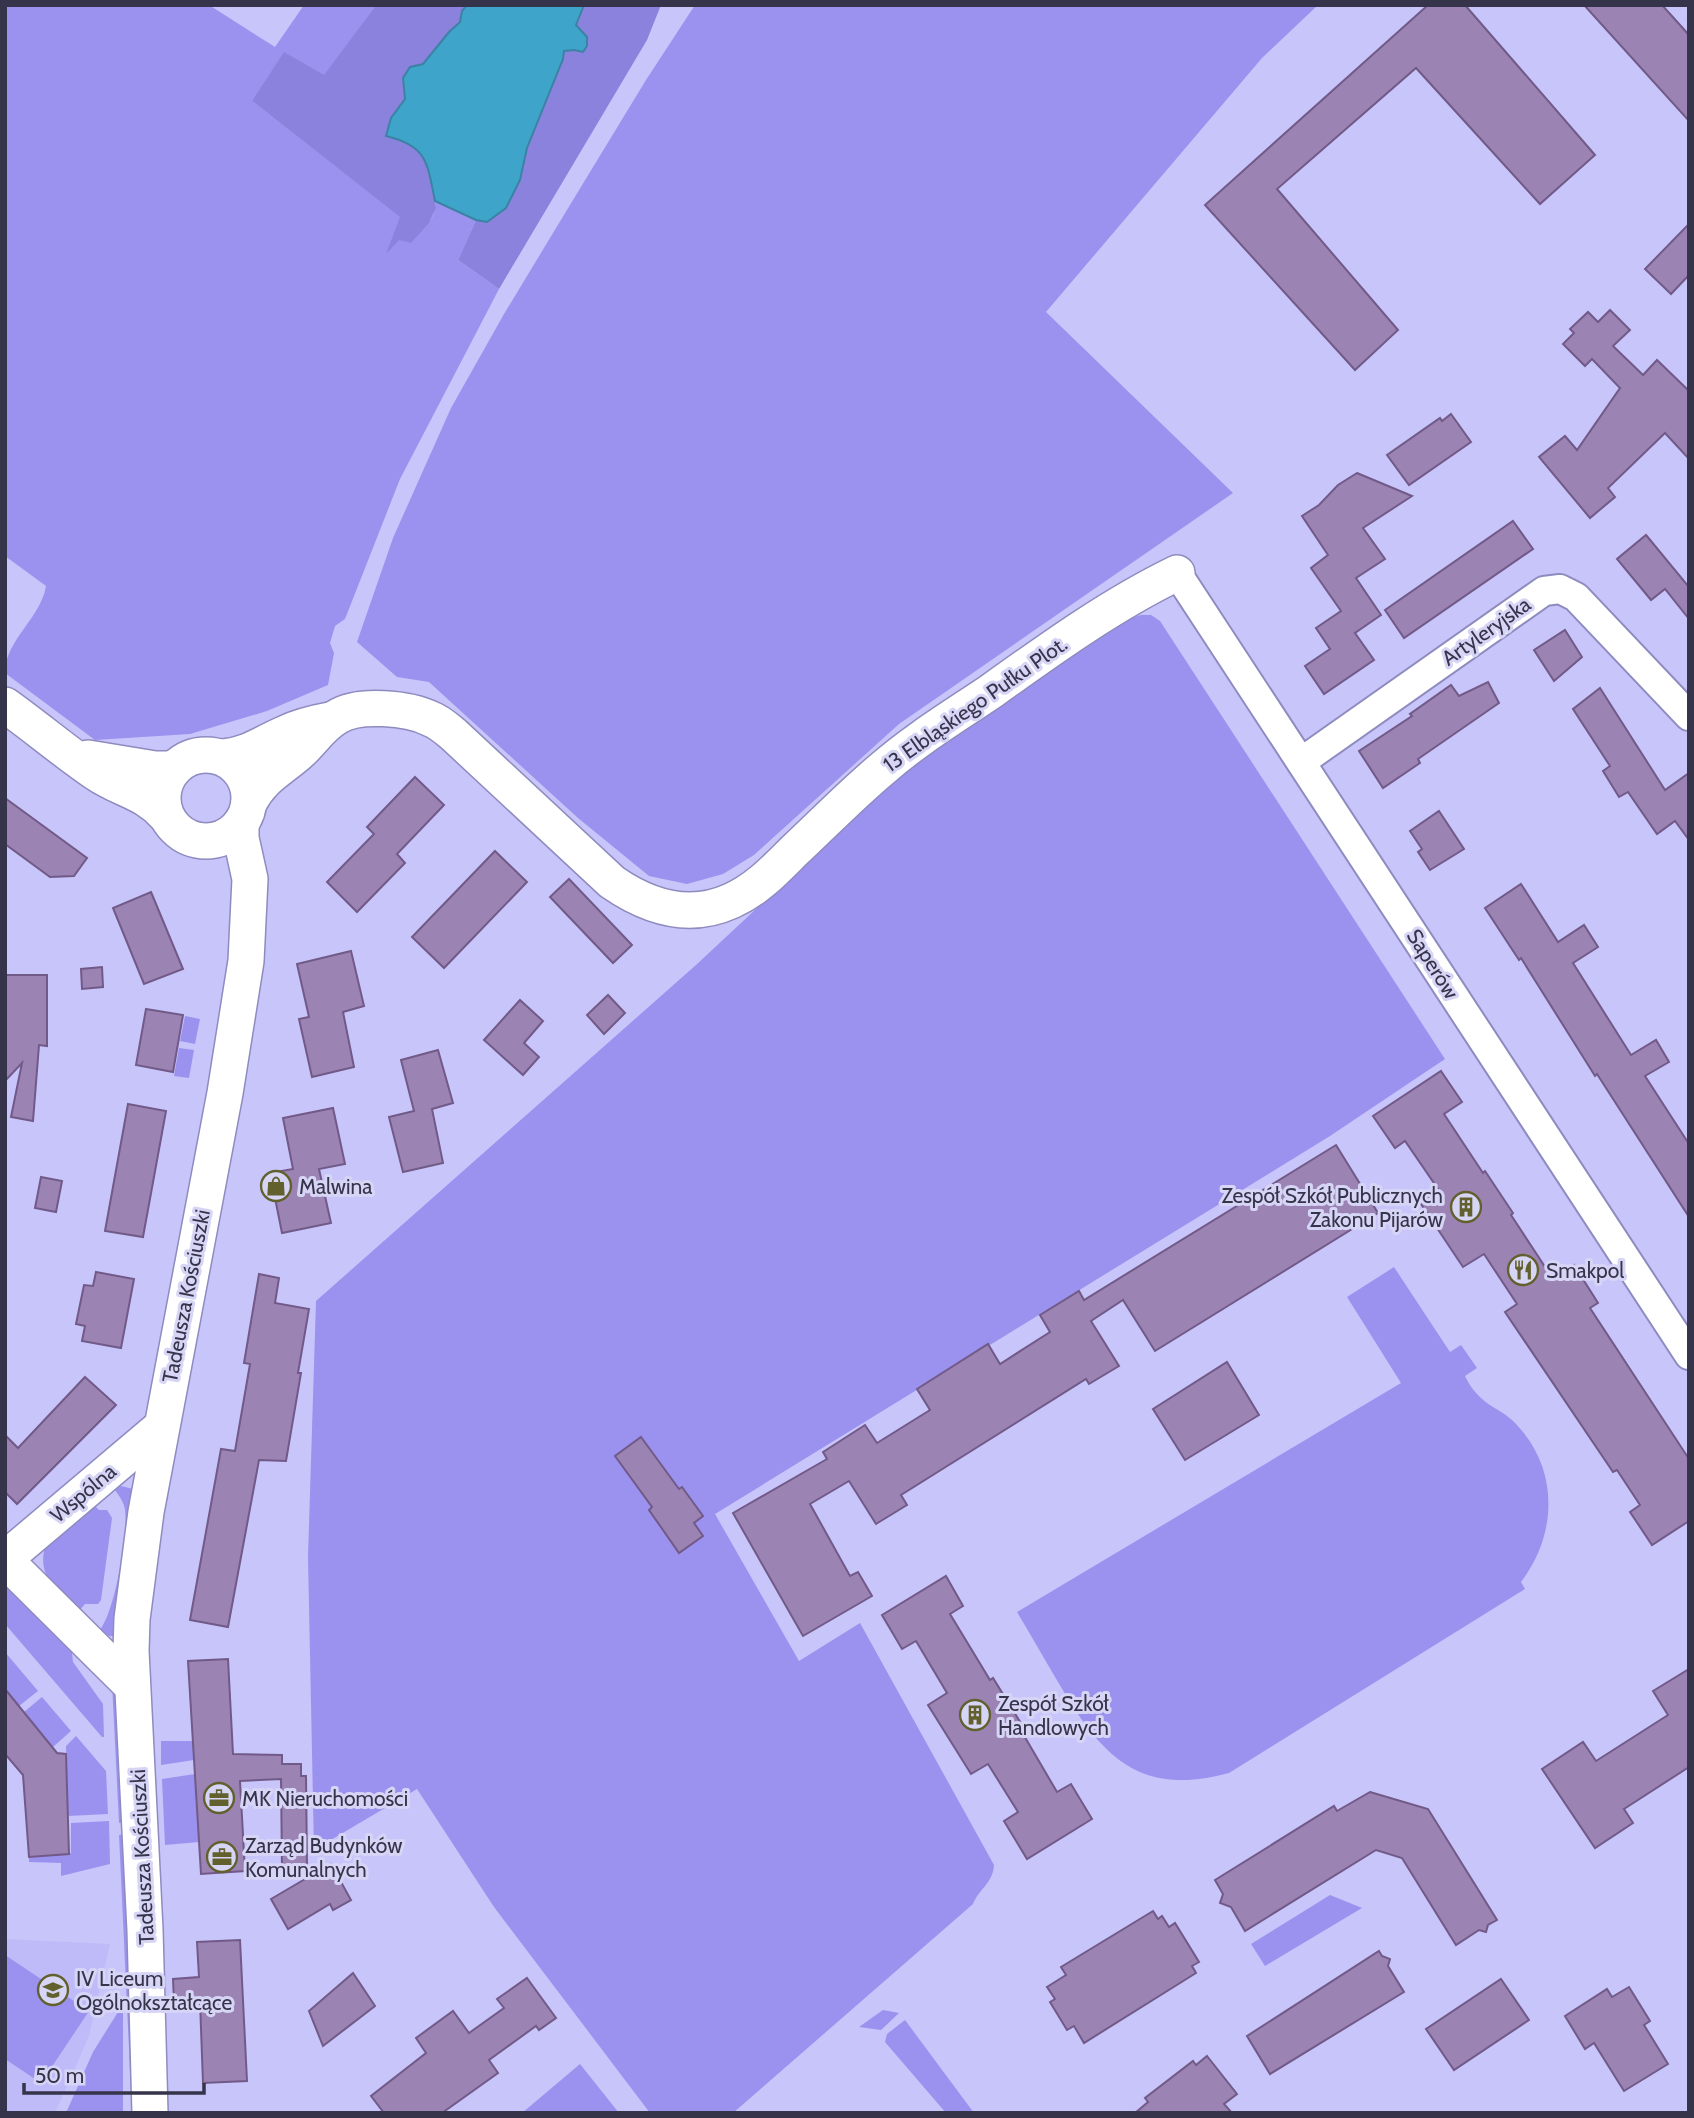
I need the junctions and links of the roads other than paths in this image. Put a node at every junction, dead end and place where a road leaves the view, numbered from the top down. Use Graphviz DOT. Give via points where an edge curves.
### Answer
graph roads {
  1 [pos="1177,573"];
  2 [pos="5,705"];
  3 [pos="1689,716"];
  4 [pos="333,719"];
  5 [pos="74,756"];
  6 [pos="222,757"];
  7 [pos="1301,762"];
  8 [pos="173,769"];
  9 [pos="245,813"];
  10 [pos="165,815"];
  11 [pos="200,841"];
  12 [pos="248,908"];
  13 [pos="1689,1355"];
  14 [pos="161,1427"];
  15 [pos="5,1560"];
  16 [pos="132,1686"];
  17 [pos="150,2113"];
  1 -- 4 [label="street, 13 Elbląskiego Pułku Plot." via="1054,647 905,750 759,885 732,901 704,909 670,910 631,896 431,719 402,711 354,709"];
  1 -- 7 [label="street, Saperów"];
  2 -- 5 [label="street"];
  3 -- 7 [label="street, Artyleryjska" via="1576,597 1552,589"];
  4 -- 6 [label="street, 13 Elbląskiego Pułku Plot." via="296,728 238,756"];
  4 -- 9 [label="street, 13 Elbląskiego Pułku Plot." via="264,779"];
  5 -- 8 [label="street"];
  5 -- 10 [label="street" via="113,783 146,797"];
  6 -- 8 [label="street" via="201,754"];
  6 -- 9 [label="street" via="246,781"];
  7 -- 13 [label="street, Saperów"];
  8 -- 10 [label="street" via="163,791"];
  9 -- 11 [label="street" via="233,832"];
  9 -- 12 [label="street, Tadeusza Kościuszki" via="241,838 250,878"];
  10 -- 11 [label="street" via="179,832"];
  11 -- 12 [label="street" via="218,858"];
  12 -- 14 [label="street, Tadeusza Kościuszki" via="249,939 225,1093"];
  14 -- 15 [label="street, Wspólna"];
  14 -- 16 [label="street, Tadeusza Kościuszki" via="132,1619"];
  15 -- 16 [label="street"];
  16 -- 17 [label="street, Tadeusza Kościuszki"];
}
